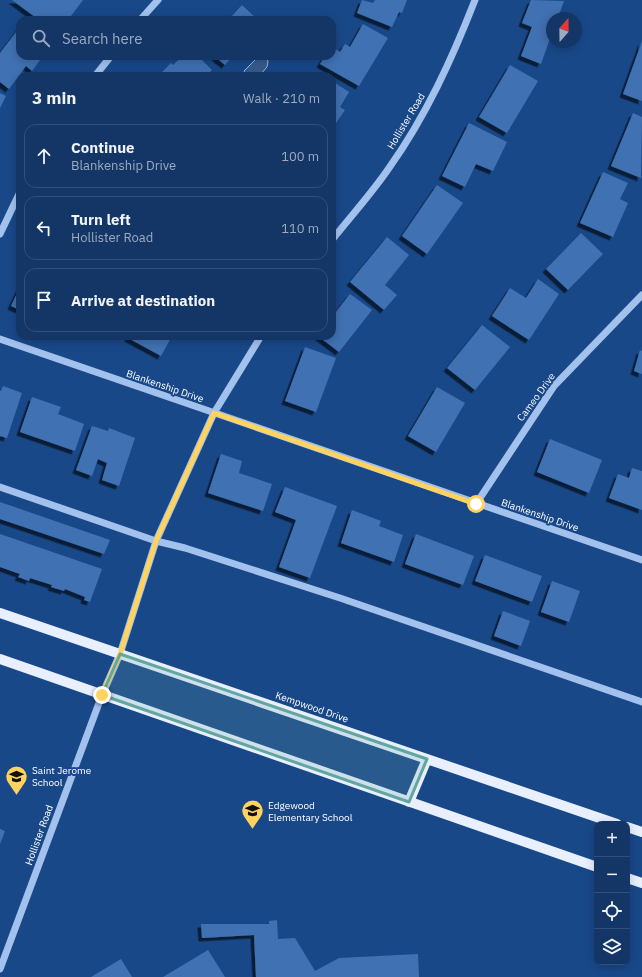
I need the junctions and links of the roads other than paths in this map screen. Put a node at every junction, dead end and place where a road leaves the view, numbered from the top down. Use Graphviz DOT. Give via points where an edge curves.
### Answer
graph roads {
  1 [pos="158,0"];
  2 [pos="475,0"];
  3 [pos="144,16"];
  4 [pos="108,60"];
  5 [pos="98,72"];
  6 [pos="16,200"];
  7 [pos="0,234"];
  8 [pos="336,235"];
  9 [pos="642,294"];
  10 [pos="0,339"];
  11 [pos="259,340"];
  12 [pos="214,413"];
  13 [pos="0,487"];
  14 [pos="476,504"];
  15 [pos="156,541"];
  16 [pos="642,560"];
  17 [pos="0,613"];
  18 [pos="120,654"];
  19 [pos="0,659"];
  20 [pos="102,695"];
  21 [pos="642,702"];
  22 [pos="427,759"];
  23 [pos="409,802"];
  24 [pos="608,821"];
  25 [pos="630,828"];
  26 [pos="642,832"];
  27 [pos="594,867"];
  28 [pos="630,879"];
  29 [pos="642,883"];
  30 [pos="3,953"];
  31 [pos="0,969"];
  1 -- 3 [label="street"];
  2 -- 8 [label="street, Hollister Road" via="428,107 389,168"];
  4 -- 5 [label="street"];
  6 -- 7 [label="street"];
  9 -- 14 [label="street, Cameo Drive" via="554,386"];
  10 -- 12 [label="street, Blankenship Drive"];
  11 -- 12 [label="street, Hollister Road"];
  12 -- 14 [label="street, Blankenship Drive"];
  12 -- 15 [label="street, Hollister Road"];
  13 -- 15 [label="street"];
  14 -- 16 [label="street, Blankenship Drive"];
  15 -- 18 [label="street, Hollister Road"];
  15 -- 21 [label="street" via="340,598"];
  17 -- 18 [label="main road, Kempwood Drive"];
  18 -- 20 [label="street, Hollister Road"];
  18 -- 22 [label="main road, Kempwood Drive"];
  19 -- 20 [label="main road"];
  20 -- 23 [label="main road"];
  20 -- 30 [label="street, Hollister Road"];
  22 -- 23 [label="main road"];
  22 -- 24 [label="main road, Kempwood Drive"];
  23 -- 27 [label="main road"];
  25 -- 26 [label="main road"];
  28 -- 29 [label="main road"];
  30 -- 31 [label="street, Hollister Road"];
}
